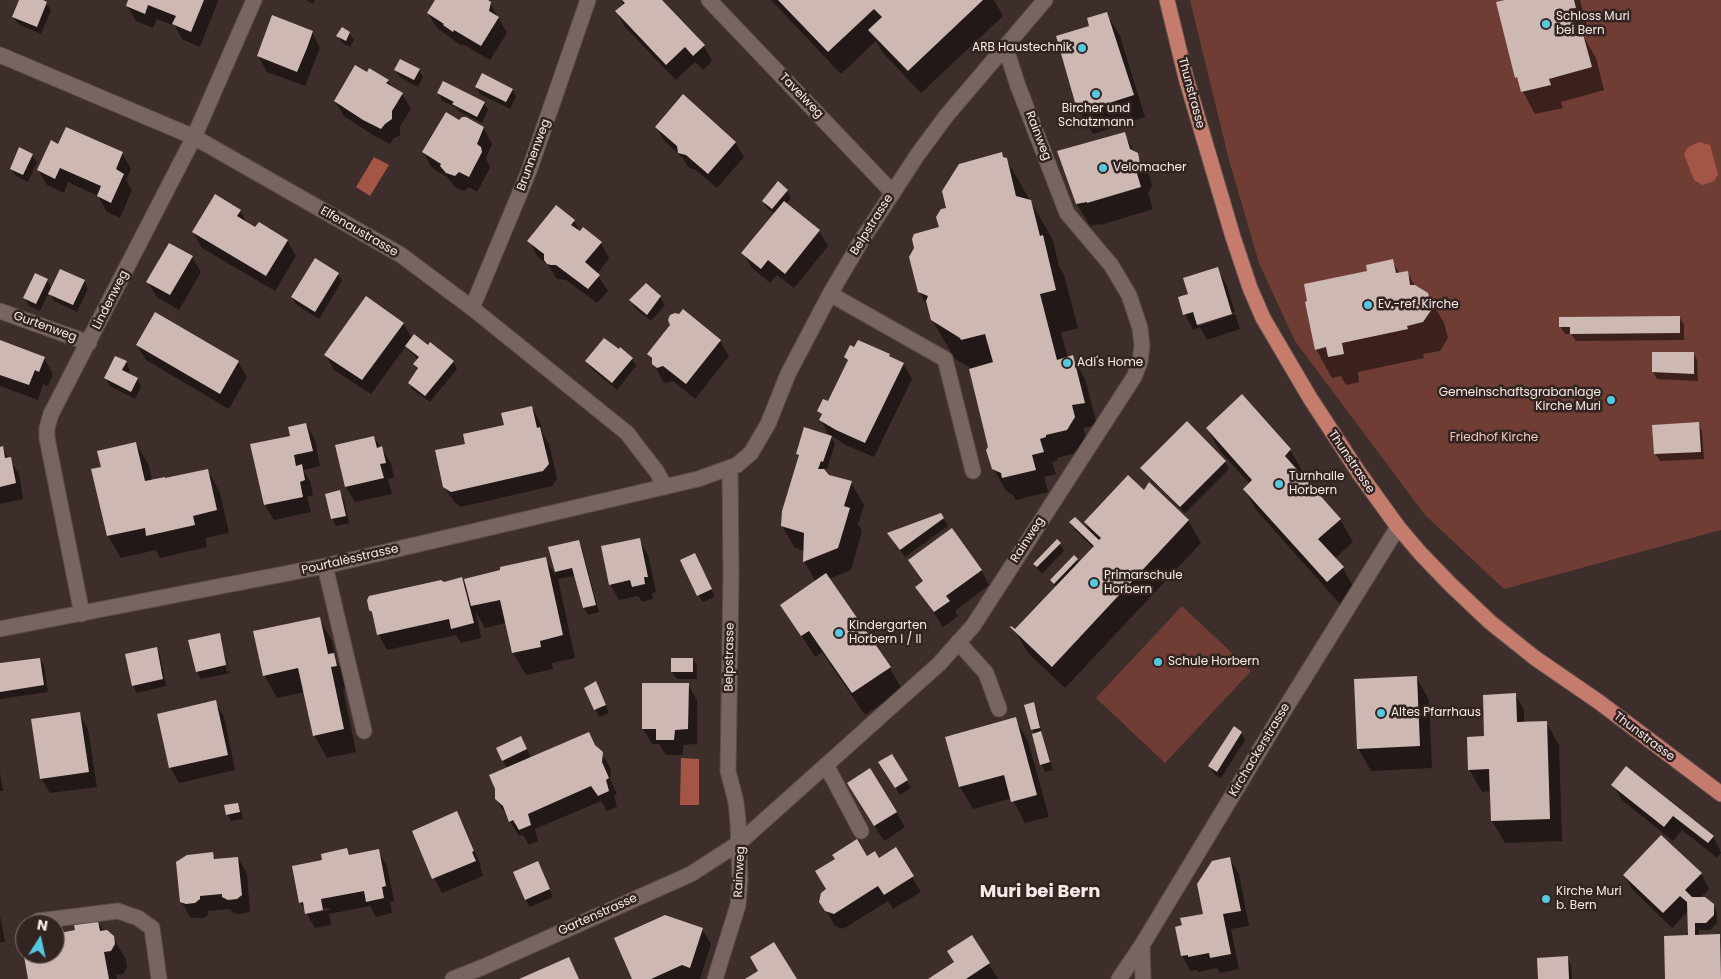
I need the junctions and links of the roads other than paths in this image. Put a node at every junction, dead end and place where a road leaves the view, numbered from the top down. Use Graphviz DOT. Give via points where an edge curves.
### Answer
graph roads {
  1 [pos="254,0"];
  2 [pos="588,0"];
  3 [pos="709,0"];
  4 [pos="1045,0"];
  5 [pos="1167,0"];
  6 [pos="1006,46"];
  7 [pos="0,55"];
  8 [pos="194,137"];
  9 [pos="893,193"];
  10 [pos="830,294"];
  11 [pos="472,308"];
  12 [pos="0,311"];
  13 [pos="89,343"];
  14 [pos="730,469"];
  15 [pos="973,471"];
  16 [pos="698,479"];
  17 [pos="665,487"];
  18 [pos="1398,527"];
  19 [pos="325,566"];
  20 [pos="82,614"];
  21 [pos="0,629"];
  22 [pos="958,642"];
  23 [pos="999,708"];
  24 [pos="364,731"];
  25 [pos="826,765"];
  26 [pos="1721,794"];
  27 [pos="861,831"];
  28 [pos="738,843"];
  29 [pos="65,918"];
  30 [pos="1142,945"];
  31 [pos="474,975"];
  32 [pos="159,979"];
  33 [pos="454,979"];
  34 [pos="715,979"];
  35 [pos="1119,979"];
  36 [pos="1143,979"];
  1 -- 8 [label="street, Lindenweg"];
  2 -- 11 [label="street, Brunnenweg" via="529,171"];
  3 -- 9 [label="street, Tavelweg"];
  4 -- 6 [label="street, Belpstrasse"];
  5 -- 18 [label="main road, Thunstrasse" via="1233,237 1263,318 1310,398"];
  6 -- 9 [label="street, Belpstrasse" via="918,154"];
  6 -- 22 [label="street, Rainweg" via="1067,213 1129,295 1140,328 1142,346 1134,377 972,626"];
  7 -- 8 [label="street, Elfenaustrasse"];
  8 -- 11 [label="street, Elfenaustrasse" via="401,255"];
  8 -- 13 [label="street, Lindenweg"];
  9 -- 10 [label="street, Belpstrasse"];
  10 -- 14 [label="street, Belpstrasse" via="788,374 768,424 751,453"];
  10 -- 15 [label="street" via="945,360"];
  11 -- 17 [label="street, Elfenaustrasse" via="627,433"];
  12 -- 13 [label="street, Gurtenweg"];
  13 -- 20 [label="street, Lindenweg" via="51,414 47,428"];
  14 -- 16 [label="street, Belpstrasse"];
  14 -- 28 [label="street, Belpstrasse" via="728,771 738,815"];
  16 -- 17 [label="street, Pourtalèsstrasse"];
  17 -- 19 [label="street, Pourtalèsstrasse"];
  18 -- 26 [label="main road, Thunstrasse" via="1490,622"];
  18 -- 30 [label="street, Kirchackerstrasse"];
  19 -- 20 [label="street, Pourtalèsstrasse"];
  19 -- 24 [label="street"];
  20 -- 21 [label="street, Pourtalèsstrasse"];
  22 -- 23 [label="street" via="986,673"];
  22 -- 25 [label="street, Rainweg" via="940,664"];
  25 -- 27 [label="street"];
  25 -- 28 [label="street, Rainweg"];
  28 -- 31 [label="street, Gartenstrasse" via="691,874"];
  28 -- 34 [label="street, Rainweg" via="738,905"];
  29 -- 32 [label="street" via="118,911 138,918 152,928"];
  30 -- 35 [label="street, Kirchackerstrasse"];
  30 -- 36 [label="street"];
  31 -- 33 [label="street, Gartenstrasse"];
}
